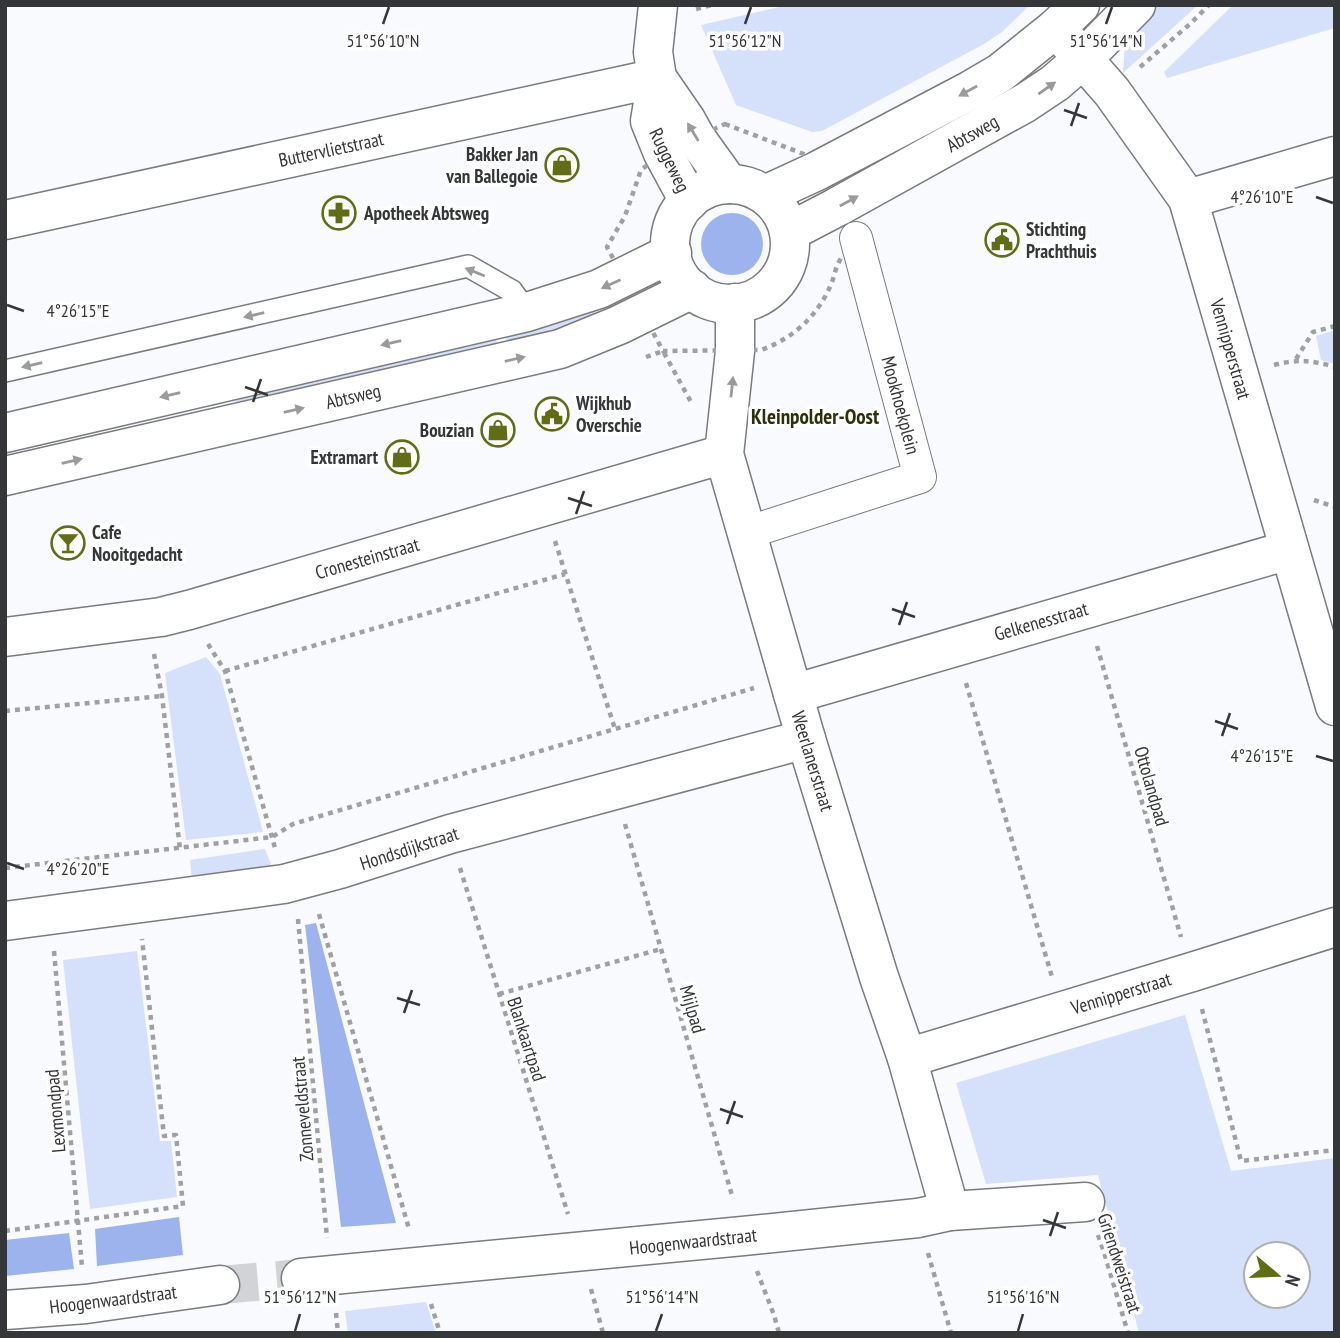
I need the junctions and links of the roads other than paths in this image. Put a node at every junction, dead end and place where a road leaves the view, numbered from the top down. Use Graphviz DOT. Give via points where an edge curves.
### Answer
graph roads {
  1 [pos="658,5"];
  2 [pos="1136,5"];
  3 [pos="1068,17"];
  4 [pos="1084,58"];
  5 [pos="657,78"];
  6 [pos="679,145"];
  7 [pos="1335,156"];
  8 [pos="747,190"];
  9 [pos="1188,199"];
  10 [pos="689,201"];
  11 [pos="5,220"];
  12 [pos="847,223"];
  13 [pos="789,232"];
  14 [pos="672,253"];
  15 [pos="692,289"];
  16 [pos="735,303"];
  17 [pos="527,312"];
  18 [pos="5,371"];
  19 [pos="5,433"];
  20 [pos="724,454"];
  21 [pos="5,476"];
  22 [pos="746,533"];
  23 [pos="1289,550"];
  24 [pos="5,637"];
  25 [pos="791,686"];
  26 [pos="1335,706"];
  27 [pos="806,739"];
  28 [pos="5,921"];
  29 [pos="1335,927"];
  30 [pos="907,1058"];
  31 [pos="1085,1202"];
  32 [pos="934,1214"];
  33 [pos="316,1276"];
  34 [pos="220,1285"];
  35 [pos="5,1310"];
  1 -- 5 [label="street, Ruggeweg" via="653,52"];
  2 -- 4 [label="street, Abtsweg"];
  3 -- 4 [label="street, Vennipperstraat"];
  3 -- 8 [label="street, Abtsweg, one-way" via="1000,73 817,171"];
  4 -- 9 [label="street, Vennipperstraat"];
  12 -- 4 [label="street, Abtsweg, one-way" via="1055,83"];
  5 -- 6 [label="street, Ruggeweg" via="650,121"];
  5 -- 11 [label="street, Buttervlietstraat"];
  8 -- 6 [label="street, Ruggeweg, one-way"];
  6 -- 10 [label="street, Ruggeweg"];
  7 -- 9 [label="street"];
  8 -- 10 [label="street" via="708,189"];
  8 -- 13 [label="street" via="781,211"];
  9 -- 23 [label="street, Vennipperstraat"];
  10 -- 14 [label="street" via="674,225"];
  12 -- 13 [label="street, Abtsweg"];
  12 -- 22 [label="street, Mookhoekplein" via="920,477"];
  13 -- 16 [label="street" via="787,262 778,280 755,299"];
  14 -- 15 [label="street" via="679,273"];
  14 -- 17 [label="street, one-way" via="599,289"];
  15 -- 16 [label="street" via="712,301"];
  21 -- 15 [label="street, Abtsweg, one-way" via="560,349"];
  20 -- 16 [label="street, Weerlanerstraat, one-way"];
  17 -- 18 [label="lane, one-way" via="512,290 468,266"];
  17 -- 19 [label="street, one-way"];
  20 -- 22 [label="street, Weerlanerstraat"];
  20 -- 24 [label="street, Cronesteinstraat" via="189,610"];
  22 -- 25 [label="street, Weerlanerstraat"];
  23 -- 25 [label="street, Gelkenesstraat"];
  23 -- 26 [label="street, Vennipperstraat"];
  25 -- 27 [label="street, Weerlanerstraat"];
  27 -- 28 [label="street, Hondsdijkstraat" via="450,834 284,884"];
  27 -- 30 [label="street, Weerlanerstraat"];
  29 -- 30 [label="street, Vennipperstraat"];
  30 -- 32 [label="street, Weerlanerstraat"];
  31 -- 32 [label="street, Hoogenwaardstraat"];
  32 -- 33 [label="street, Hoogenwaardstraat"];
  34 -- 35 [label="street, Hoogenwaardstraat"];
}
